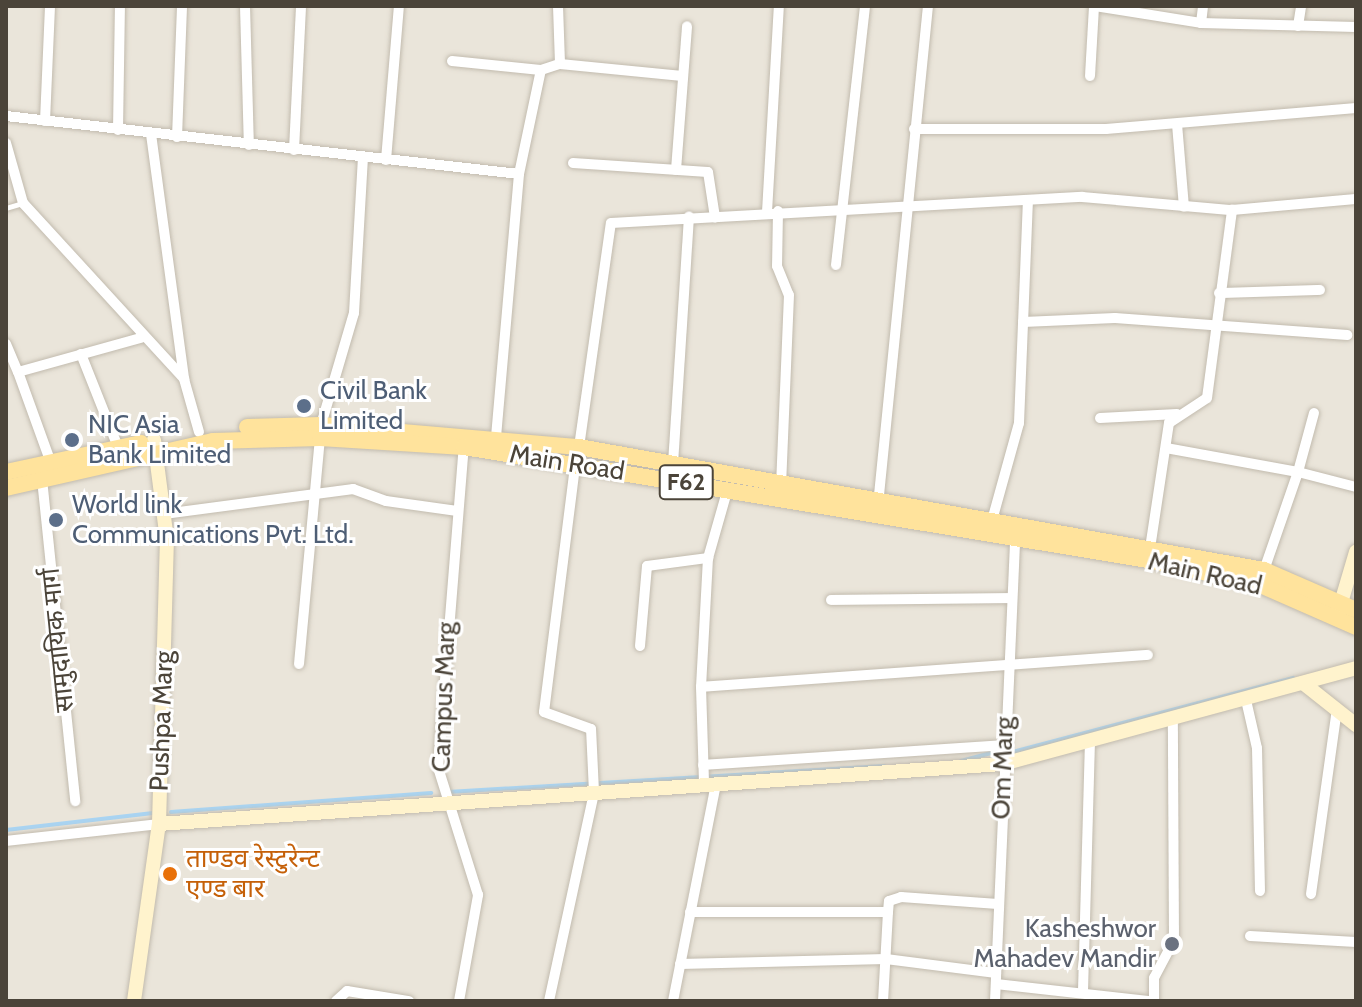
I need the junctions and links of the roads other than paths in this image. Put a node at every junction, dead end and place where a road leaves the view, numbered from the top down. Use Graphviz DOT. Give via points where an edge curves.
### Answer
graph roads {
  1 [pos="50,6"];
  2 [pos="120,6"];
  3 [pos="182,6"];
  4 [pos="245,6"];
  5 [pos="301,6"];
  6 [pos="399,6"];
  7 [pos="558,6"];
  8 [pos="779,6"];
  9 [pos="865,6"];
  10 [pos="928,6"];
  11 [pos="1094,6"];
  12 [pos="1203,6"];
  13 [pos="1301,6"];
  14 [pos="1201,23"];
  15 [pos="687,26"];
  16 [pos="1298,26"];
  17 [pos="1356,27"];
  18 [pos="452,61"];
  19 [pos="560,64"];
  20 [pos="541,70"];
  21 [pos="682,76"];
  22 [pos="1090,76"];
  23 [pos="1356,108"];
  24 [pos="6,116"];
  25 [pos="45,121"];
  26 [pos="1177,124"];
  27 [pos="914,129"];
  28 [pos="118,130"];
  29 [pos="151,134"];
  30 [pos="177,137"];
  31 [pos="6,143"];
  32 [pos="249,145"];
  33 [pos="294,150"];
  34 [pos="363,158"];
  35 [pos="386,160"];
  36 [pos="573,163"];
  37 [pos="676,170"];
  38 [pos="519,174"];
  39 [pos="1356,199"];
  40 [pos="1028,202"];
  41 [pos="23,203"];
  42 [pos="905,206"];
  43 [pos="842,207"];
  44 [pos="1184,207"];
  45 [pos="6,208"];
  46 [pos="1232,210"];
  47 [pos="773,211"];
  48 [pos="689,217"];
  49 [pos="715,217"];
  50 [pos="836,265"];
  51 [pos="1320,290"];
  52 [pos="1219,293"];
  53 [pos="1023,322"];
  54 [pos="1214,328"];
  55 [pos="1347,335"];
  56 [pos="141,338"];
  57 [pos="6,344"];
  58 [pos="81,354"];
  59 [pos="18,372"];
  60 [pos="184,379"];
  61 [pos="1314,413"];
  62 [pos="1177,414"];
  63 [pos="1100,418"];
  64 [pos="321,431"];
  65 [pos="199,432"];
  66 [pos="496,437"];
  67 [pos="464,440"];
  68 [pos="155,445"];
  69 [pos="579,447"];
  70 [pos="1166,448"];
  71 [pos="120,452"];
  72 [pos="51,463"];
  73 [pos="673,464"];
  74 [pos="575,465"];
  75 [pos="6,472"];
  76 [pos="1298,472"];
  77 [pos="42,479"];
  78 [pos="781,484"];
  79 [pos="1356,487"];
  80 [pos="6,488"];
  81 [pos="728,488"];
  82 [pos="315,495"];
  83 [pos="878,505"];
  84 [pos="457,511"];
  85 [pos="164,514"];
  86 [pos="991,523"];
  87 [pos="1015,535"];
  88 [pos="1356,552"];
  89 [pos="1149,555"];
  90 [pos="708,558"];
  91 [pos="1264,570"];
  92 [pos="1010,598"];
  93 [pos="831,600"];
  94 [pos="1344,610"];
  95 [pos="1356,627"];
  96 [pos="640,646"];
  97 [pos="1148,655"];
  98 [pos="299,664"];
  99 [pos="1008,666"];
  100 [pos="1356,668"];
  101 [pos="1303,683"];
  102 [pos="701,687"];
  103 [pos="1246,700"];
  104 [pos="1337,710"];
  105 [pos="1173,721"];
  106 [pos="1356,725"];
  107 [pos="1090,742"];
  108 [pos="1004,745"];
  109 [pos="1003,764"];
  110 [pos="706,776"];
  111 [pos="594,792"];
  112 [pos="75,801"];
  113 [pos="444,803"];
  114 [pos="159,824"];
  115 [pos="6,841"];
  116 [pos="1260,891"];
  117 [pos="1311,894"];
  118 [pos="998,904"];
  119 [pos="690,912"];
  120 [pos="888,912"];
  121 [pos="1250,936"];
  122 [pos="1356,942"];
  123 [pos="886,959"];
  124 [pos="680,964"];
  125 [pos="996,978"];
  126 [pos="1083,991"];
  127 [pos="1106,996"];
  128 [pos="134,1001"];
  129 [pos="336,1001"];
  130 [pos="409,1001"];
  131 [pos="459,1001"];
  132 [pos="549,1001"];
  133 [pos="673,1001"];
  134 [pos="883,1001"];
  135 [pos="995,1001"];
  136 [pos="1151,1001"];
  1 -- 25 [label="street"];
  2 -- 28 [label="street"];
  3 -- 30 [label="street"];
  4 -- 32 [label="street"];
  5 -- 33 [label="street"];
  6 -- 35 [label="street"];
  7 -- 19 [label="street"];
  8 -- 47 [label="street"];
  9 -- 43 [label="street"];
  10 -- 27 [label="street"];
  11 -- 14 [label="street"];
  11 -- 22 [label="street"];
  12 -- 14 [label="street"];
  13 -- 16 [label="street"];
  14 -- 16 [label="street"];
  15 -- 21 [label="street"];
  16 -- 17 [label="street"];
  18 -- 20 [label="street"];
  19 -- 20 [label="street"];
  19 -- 21 [label="street"];
  20 -- 38 [label="street"];
  21 -- 37 [label="street"];
  23 -- 26 [label="street"];
  24 -- 25 [label="street"];
  25 -- 28 [label="street"];
  26 -- 27 [label="street"];
  26 -- 44 [label="street"];
  27 -- 42 [label="street"];
  28 -- 29 [label="street"];
  29 -- 30 [label="street"];
  29 -- 60 [label="street"];
  30 -- 32 [label="street"];
  31 -- 41 [label="street"];
  32 -- 33 [label="street"];
  33 -- 34 [label="street"];
  34 -- 35 [label="street"];
  34 -- 64 [label="street" via="354,313"];
  35 -- 38 [label="street"];
  36 -- 37 [label="street"];
  37 -- 49 [label="street" via="712,175"];
  38 -- 66 [label="street"];
  39 -- 46 [label="street"];
  40 -- 42 [label="street"];
  40 -- 44 [label="street" via="1082,197"];
  40 -- 53 [label="street"];
  41 -- 45 [label="lane"];
  41 -- 56 [label="street"];
  42 -- 43 [label="street"];
  42 -- 83 [label="street"];
  43 -- 47 [label="street"];
  43 -- 50 [label="street"];
  44 -- 46 [label="street"];
  46 -- 52 [label="street"];
  47 -- 49 [label="street"];
  47 -- 78 [label="street" via="777,272 789,295"];
  48 -- 49 [label="street"];
  48 -- 69 [label="street" via="623,219 605,231"];
  48 -- 73 [label="street"];
  51 -- 52 [label="street"];
  52 -- 54 [label="street"];
  53 -- 54 [label="street" via="1115,318"];
  53 -- 86 [label="street" via="1019,423"];
  54 -- 55 [label="street"];
  54 -- 62 [label="street" via="1207,398"];
  56 -- 58 [label="street"];
  56 -- 60 [label="street"];
  57 -- 59 [label="street"];
  58 -- 59 [label="street"];
  58 -- 71 [label="street"];
  59 -- 72 [label="street"];
  60 -- 65 [label="street"];
  61 -- 76 [label="street"];
  62 -- 63 [label="street"];
  62 -- 70 [label="street"];
  64 -- 65 [label="main road, Main Road / F62"];
  64 -- 67 [label="main road, Main Road / F62"];
  64 -- 68 [label="main road, Main Road / F62"];
  64 -- 82 [label="street"];
  65 -- 68 [label="main road, Main Road / F62"];
  66 -- 67 [label="main road, Main Road / F62"];
  66 -- 69 [label="main road, Main Road / F62"];
  67 -- 74 [label="main road, Main Road / F62"];
  67 -- 84 [label="street, Campus Marg"];
  68 -- 71 [label="main road, Main Road / F62"];
  68 -- 85 [label="street, Pushpa Marg"];
  69 -- 73 [label="main road, Main Road / F62"];
  70 -- 76 [label="street"];
  70 -- 89 [label="street"];
  71 -- 72 [label="main road, Main Road / F62"];
  71 -- 77 [label="main road, Main Road / F62"];
  72 -- 75 [label="main road, Main Road / F62"];
  73 -- 78 [label="main road, Main Road / F62"];
  74 -- 81 [label="main road, Main Road / F62"];
  74 -- 111 [label="street" via="544,712 591,729"];
  76 -- 79 [label="street"];
  76 -- 91 [label="street"];
  77 -- 80 [label="main road, Main Road / F62"];
  77 -- 112 [label="street, सामुदायिक मार्ग"];
  78 -- 83 [label="main road, Main Road / F62"];
  81 -- 83 [label="main road, Main Road / F62"];
  81 -- 90 [label="street"];
  82 -- 84 [label="street" via="353,489 386,501"];
  82 -- 85 [label="street"];
  82 -- 98 [label="street"];
  83 -- 86 [label="main road, Main Road / F62"];
  84 -- 113 [label="street, Campus Marg" via="438,767"];
  85 -- 114 [label="street, Pushpa Marg"];
  86 -- 87 [label="main road, Main Road / F62"];
  86 -- 89 [label="main road, Main Road / F62"];
  87 -- 89 [label="main road, Main Road / F62"];
  87 -- 92 [label="street, Om Marg"];
  88 -- 94 [label="street"];
  89 -- 91 [label="main road, Main Road / F62"];
  89 -- 94 [label="main road, Main Road / F62"];
  90 -- 96 [label="street" via="647,566"];
  90 -- 102 [label="street"];
  91 -- 94 [label="main road, Main Road / F62"];
  92 -- 93 [label="street"];
  92 -- 99 [label="street, Om Marg"];
  94 -- 95 [label="main road, Main Road / F62"];
  97 -- 99 [label="street"];
  99 -- 102 [label="street"];
  99 -- 108 [label="street, Om Marg"];
  100 -- 101 [label="street"];
  101 -- 103 [label="street"];
  101 -- 104 [label="street"];
  102 -- 110 [label="street"];
  103 -- 105 [label="street"];
  103 -- 116 [label="street" via="1257,748"];
  104 -- 106 [label="street"];
  104 -- 117 [label="street"];
  105 -- 107 [label="street"];
  105 -- 136 [label="street" via="1174,940 1154,978"];
  107 -- 109 [label="street"];
  107 -- 126 [label="street"];
  108 -- 109 [label="street, Om Marg"];
  108 -- 110 [label="street"];
  109 -- 110 [label="street"];
  109 -- 118 [label="street, Om Marg"];
  110 -- 111 [label="street"];
  110 -- 119 [label="street"];
  111 -- 113 [label="street"];
  111 -- 132 [label="street"];
  113 -- 114 [label="street"];
  113 -- 131 [label="street, Campus Marg" via="478,895"];
  114 -- 115 [label="street"];
  114 -- 128 [label="street, Pushpa Marg"];
  118 -- 120 [label="street" via="901,897 889,901"];
  118 -- 125 [label="street, Om Marg"];
  119 -- 120 [label="street"];
  119 -- 124 [label="street"];
  120 -- 123 [label="street"];
  121 -- 122 [label="street"];
  123 -- 124 [label="street"];
  123 -- 125 [label="street"];
  123 -- 134 [label="street"];
  124 -- 133 [label="street"];
  125 -- 126 [label="street"];
  125 -- 135 [label="street, Om Marg"];
  126 -- 127 [label="street"];
  127 -- 136 [label="street"];
  129 -- 130 [label="street" via="347,991"];
}
